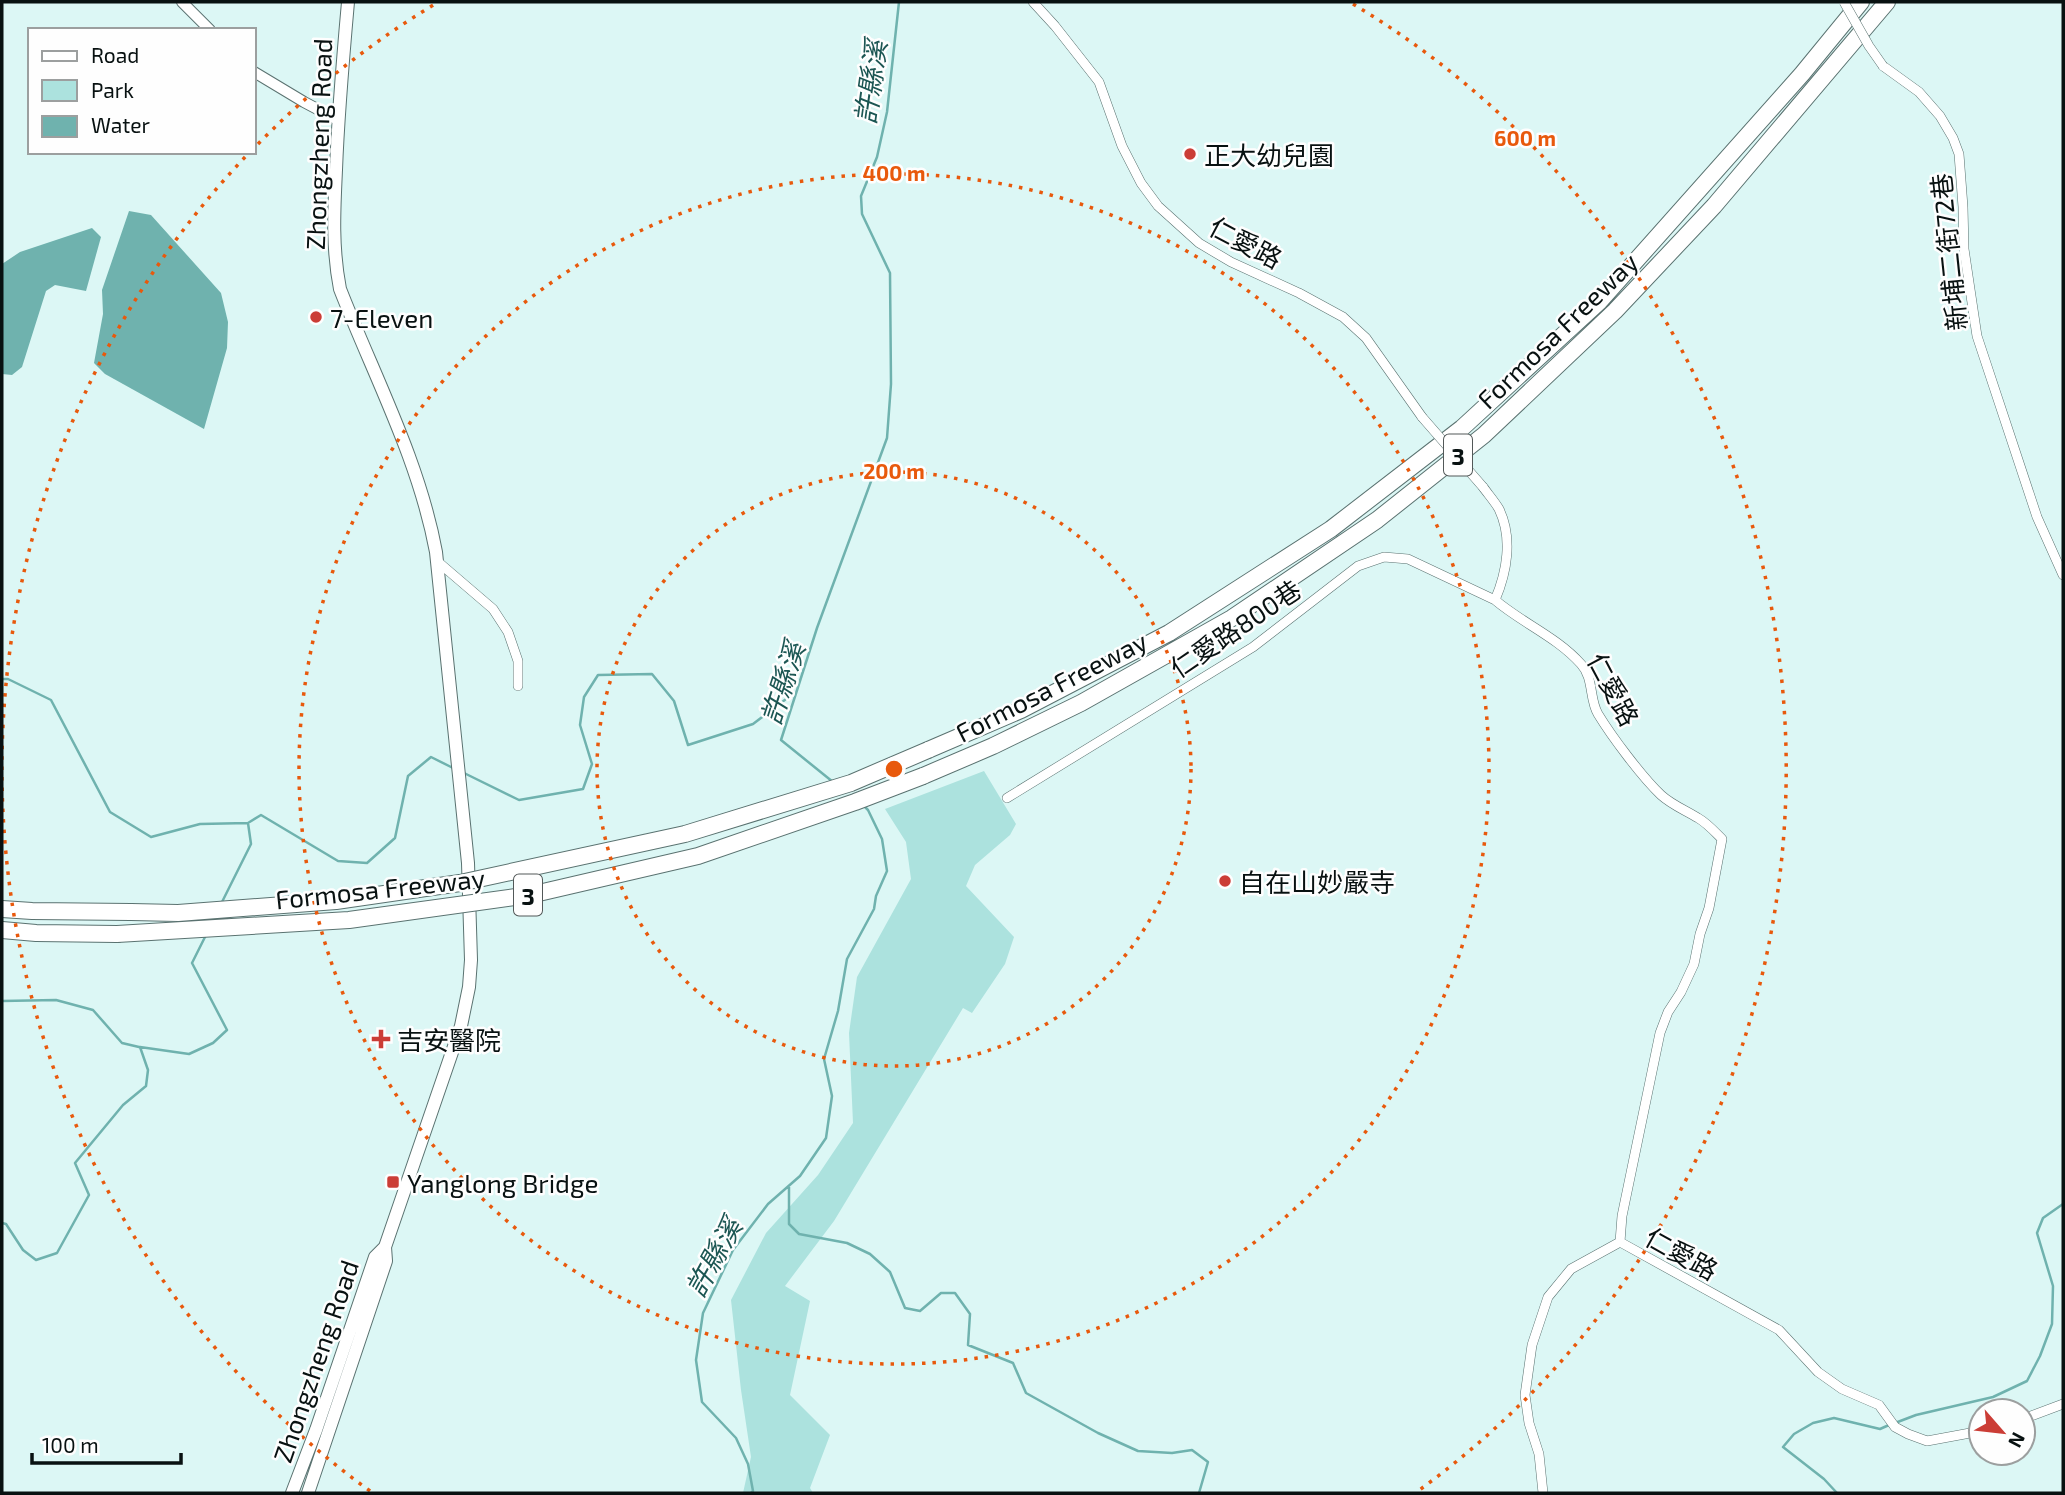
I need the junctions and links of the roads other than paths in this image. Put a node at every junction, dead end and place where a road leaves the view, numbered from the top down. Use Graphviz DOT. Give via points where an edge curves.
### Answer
graph roads {
  1 [pos="182,2"];
  2 [pos="348,2"];
  3 [pos="1033,2"];
  4 [pos="1844,2"];
  5 [pos="1861,2"];
  6 [pos="1887,2"];
  7 [pos="208,28"];
  8 [pos="256,73"];
  9 [pos="338,120"];
  10 [pos="437,561"];
  11 [pos="2063,575"];
  12 [pos="1495,600"];
  13 [pos="518,686"];
  14 [pos="1007,798"];
  15 [pos="2,909"];
  16 [pos="2,930"];
  17 [pos="1620,1242"];
  18 [pos="385,1247"];
  19 [pos="2063,1404"];
  20 [pos="2037,1414"];
  21 [pos="1967,1434"];
  22 [pos="292,1493"];
  23 [pos="308,1493"];
  24 [pos="1543,1493"];
  1 -- 7 [label="street"];
  2 -- 9 [label="main road, Zhongzheng Road"];
  3 -- 12 [label="street, 仁愛路, bridge" via="1099,82 1122,146 1158,206 1199,243 1343,317 1366,338 1422,417 1483,487 1499,510 1507,537 1507,561"];
  4 -- 11 [label="street, 新埔二街72巷, bridge" via="1883,66 1933,108 1959,153 1964,249 1977,336 2037,517"];
  5 -- 15 [label="highway, Formosa Freeway / 3, bridge" via="1600,301 1462,428 1331,529 1168,633 1021,710 851,783 685,834 460,883 336,901 178,913"];
  6 -- 16 [label="highway, Formosa Freeway / 3, bridge" via="1705,215 1615,311 1484,435 1377,520 1232,618 1081,703 993,746 855,802 698,856 530,895 349,920 117,934"];
  8 -- 9 [label="street"];
  9 -- 10 [label="main road, Zhongzheng Road" via="333,235 340,289 419,484"];
  10 -- 13 [label="street" via="493,609 508,632 518,662"];
  10 -- 18 [label="main road, Zhongzheng Road" via="466,835 471,960 466,1006 455,1043"];
  12 -- 14 [label="street, 仁愛路800巷" via="1408,559 1384,557 1358,566 1253,648"];
  12 -- 17 [label="street, 仁愛路" via="1585,667 1596,711 1637,768 1661,795 1699,818 1722,839 1694,964 1660,1032"];
  17 -- 21 [label="street, 仁愛路" via="1779,1330 1818,1372 1842,1389 1879,1405 1895,1427 1927,1441"];
  17 -- 24 [label="street" via="1571,1269 1548,1297 1532,1345 1525,1395"];
  18 -- 22 [label="main road, Zhongzheng Road" via="375,1258"];
  18 -- 23 [label="main road, Zhongzheng Road" via="386,1261"];
  19 -- 20 [label="street"];
}
